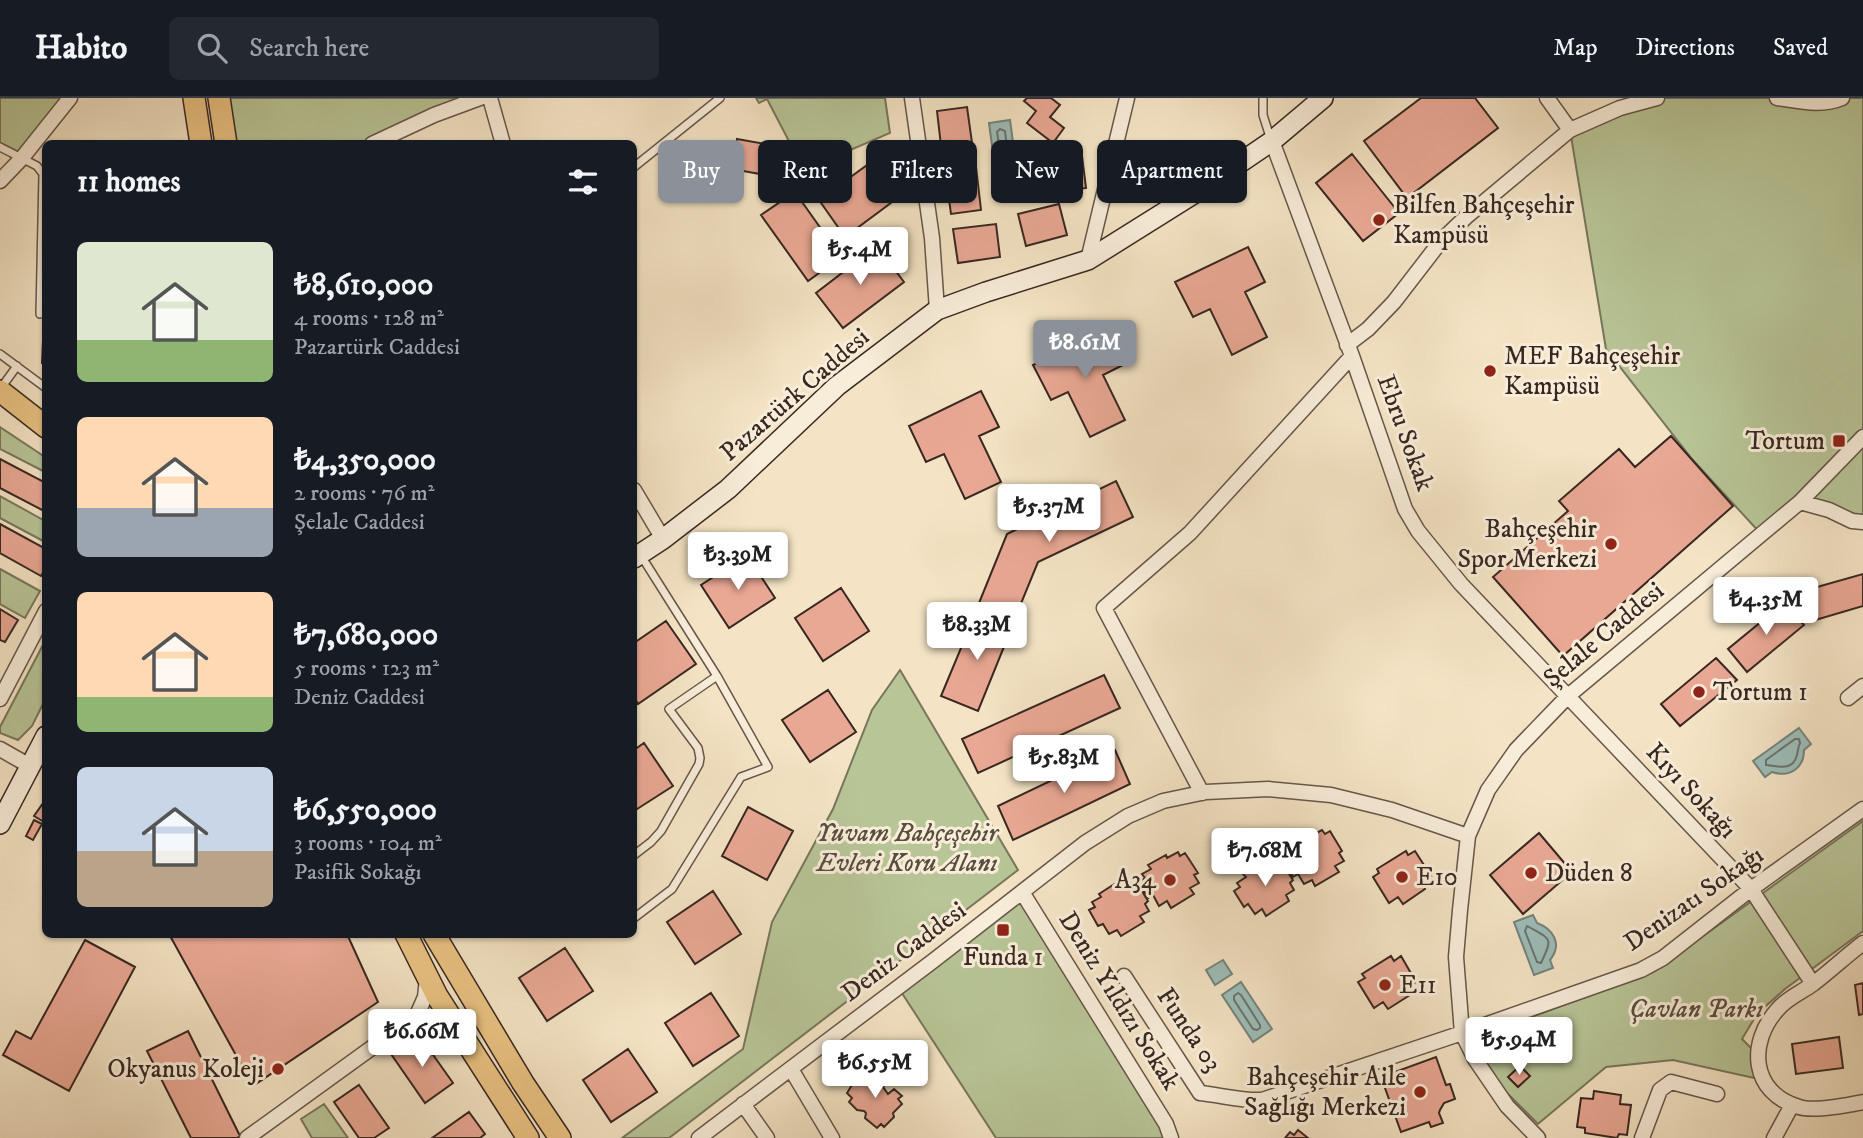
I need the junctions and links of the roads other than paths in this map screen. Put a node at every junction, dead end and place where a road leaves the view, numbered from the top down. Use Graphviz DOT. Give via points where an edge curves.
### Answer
graph roads {
  1 [pos="70,98"];
  2 [pos="194,98"];
  3 [pos="219,98"];
  4 [pos="480,98"];
  5 [pos="490,98"];
  6 [pos="720,98"];
  7 [pos="912,98"];
  8 [pos="1127,98"];
  9 [pos="1263,98"];
  10 [pos="1323,98"];
  11 [pos="1547,98"];
  12 [pos="1657,98"];
  13 [pos="1777,98"];
  14 [pos="1842,98"];
  15 [pos="1570,130"];
  16 [pos="200,140"];
  17 [pos="225,140"];
  18 [pos="381,140"];
  19 [pos="502,140"];
  20 [pos="1272,141"];
  21 [pos="0,147"];
  22 [pos="22,159"];
  23 [pos="637,165"];
  24 [pos="42,172"];
  25 [pos="0,181"];
  26 [pos="42,246"];
  27 [pos="1088,260"];
  28 [pos="937,310"];
  29 [pos="40,314"];
  30 [pos="1349,350"];
  31 [pos="0,354"];
  32 [pos="17,366"];
  33 [pos="42,385"];
  34 [pos="0,390"];
  35 [pos="42,424"];
  36 [pos="1863,438"];
  37 [pos="637,494"];
  38 [pos="1800,502"];
  39 [pos="1863,522"];
  40 [pos="663,539"];
  41 [pos="637,556"];
  42 [pos="42,619"];
  43 [pos="717,676"];
  44 [pos="1863,686"];
  45 [pos="1568,696"];
  46 [pos="1848,698"];
  47 [pos="0,699"];
  48 [pos="1605,735"];
  49 [pos="42,743"];
  50 [pos="0,749"];
  51 [pos="30,765"];
  52 [pos="1202,793"];
  53 [pos="1863,809"];
  54 [pos="0,824"];
  55 [pos="1468,836"];
  56 [pos="637,853"];
  57 [pos="1751,889"];
  58 [pos="1022,892"];
  59 [pos="637,916"];
  60 [pos="408,938"];
  61 [pos="436,938"];
  62 [pos="1863,943"];
  63 [pos="1124,976"];
  64 [pos="427,977"];
  65 [pos="1813,984"];
  66 [pos="417,1015"];
  67 [pos="455,1025"];
  68 [pos="1462,1033"];
  69 [pos="790,1069"];
  70 [pos="1717,1094"];
  71 [pos="1863,1102"];
  72 [pos="743,1104"];
  73 [pos="1792,1104"];
  74 [pos="247,1138"];
  75 [pos="528,1138"];
  76 [pos="560,1138"];
  77 [pos="699,1138"];
  78 [pos="767,1138"];
  79 [pos="832,1138"];
  80 [pos="1171,1138"];
  81 [pos="1538,1138"];
  82 [pos="1642,1138"];
  83 [pos="1774,1138"];
  1 -- 22 [label="street"];
  2 -- 16 [label="main road"];
  3 -- 17 [label="main road"];
  4 -- 18 [label="street"];
  5 -- 19 [label="street"];
  6 -- 23 [label="lane"];
  7 -- 28 [label="street"];
  8 -- 27 [label="street"];
  9 -- 20 [label="lane"];
  10 -- 20 [label="street, Pazartürk Caddesi"];
  11 -- 15 [label="street"];
  12 -- 15 [label="street"];
  13 -- 14 [label="street" via="1811,103"];
  15 -- 30 [label="street" via="1441,241"];
  20 -- 27 [label="street, Pazartürk Caddesi"];
  20 -- 30 [label="street, Ebru Sokak"];
  21 -- 22 [label="lane"];
  22 -- 24 [label="lane"];
  22 -- 25 [label="street"];
  26 -- 29 [label="lane"];
  27 -- 28 [label="street, Pazartürk Caddesi"];
  28 -- 40 [label="street, Pazartürk Caddesi" via="837,386 728,489"];
  30 -- 45 [label="street, Ebru Sokak" via="1405,509 1418,531 1461,584"];
  30 -- 52 [label="street" via="1190,533 1104,608"];
  31 -- 32 [label="lane"];
  32 -- 33 [label="lane"];
  32 -- 34 [label="lane"];
  34 -- 35 [label="main road"];
  36 -- 38 [label="street, Şelale Caddesi"];
  37 -- 40 [label="street"];
  38 -- 39 [label="street"];
  38 -- 45 [label="street, Şelale Caddesi"];
  40 -- 41 [label="street, Pazartürk Caddesi"];
  41 -- 43 [label="lane"];
  42 -- 47 [label="street"];
  43 -- 56 [label="lane" via="669,709 698,748 699,764 661,831"];
  43 -- 59 [label="lane" via="768,767 741,777 672,888"];
  44 -- 46 [label="street"];
  45 -- 48 [label="street, Ebru Sokak"];
  45 -- 55 [label="street, Şelale Caddesi" via="1516,750 1488,790"];
  48 -- 57 [label="street, Kıyı Sokağı"];
  49 -- 51 [label="street"];
  50 -- 51 [label="street"];
  51 -- 54 [label="street"];
  52 -- 55 [label="street, Deniz Caddesi" via="1268,789 1331,795"];
  52 -- 58 [label="street, Deniz Caddesi" via="1163,801 1128,816"];
  53 -- 57 [label="street, Denizatı Sokağı"];
  55 -- 68 [label="street, Şelale Caddesi" via="1456,957"];
  57 -- 65 [label="street, Kıyı Sokağı"];
  57 -- 68 [label="street, Denizatı Sokağı" via="1641,970"];
  58 -- 69 [label="street, Deniz Caddesi"];
  58 -- 80 [label="street, Deniz Yıldızı Sokak"];
  60 -- 64 [label="main road"];
  61 -- 76 [label="main road"];
  62 -- 65 [label="street"];
  63 -- 68 [label="street, Funda 03" via="1200,1093 1246,1101 1262,1100"];
  64 -- 66 [label="street"];
  64 -- 67 [label="main road"];
  65 -- 73 [label="street" via="1779,1007 1765,1026 1757,1054 1763,1080 1778,1098"];
  66 -- 67 [label="street" via="437,1016"];
  66 -- 74 [label="street"];
  67 -- 75 [label="main road"];
  68 -- 81 [label="street" via="1507,1107"];
  69 -- 72 [label="street, Deniz Caddesi"];
  69 -- 79 [label="street"];
  70 -- 82 [label="street" via="1671,1082 1660,1090"];
  71 -- 73 [label="street" via="1801,1109"];
  72 -- 77 [label="street, Deniz Caddesi"];
  72 -- 78 [label="street"];
  73 -- 83 [label="street"];
}
